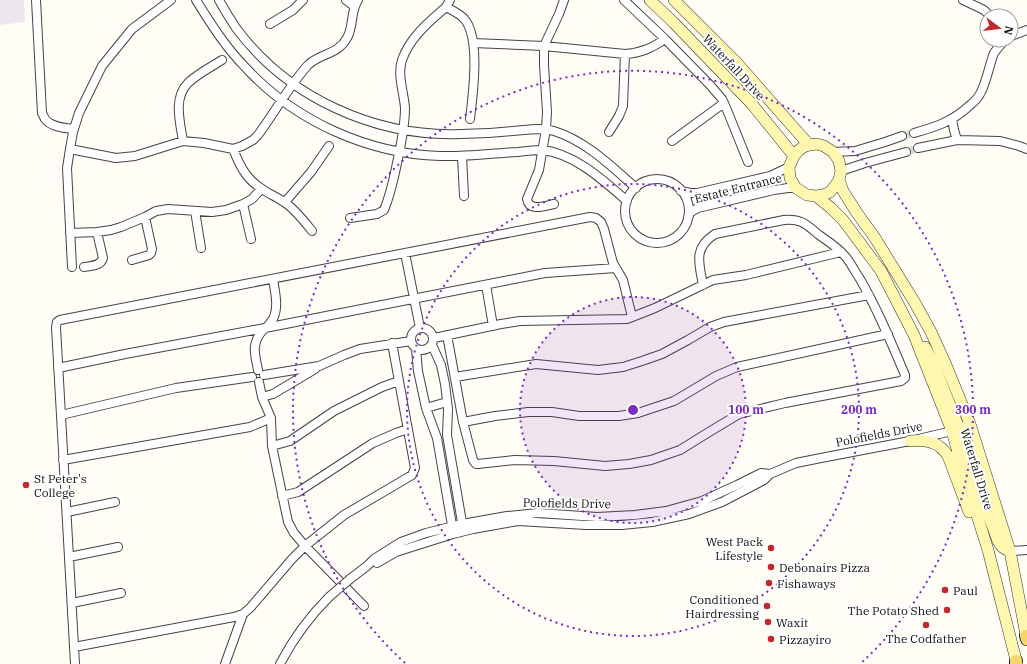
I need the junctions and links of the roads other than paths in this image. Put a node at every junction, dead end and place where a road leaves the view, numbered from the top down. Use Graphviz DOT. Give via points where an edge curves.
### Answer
graph roads {
  1 [pos="36,0"];
  2 [pos="171,0"];
  3 [pos="196,0"];
  4 [pos="219,0"];
  5 [pos="303,0"];
  6 [pos="346,0"];
  7 [pos="564,0"];
  8 [pos="624,0"];
  9 [pos="650,0"];
  10 [pos="674,0"];
  11 [pos="963,0"];
  12 [pos="356,3"];
  13 [pos="448,3"];
  14 [pos="980,8"];
  15 [pos="270,24"];
  16 [pos="664,39"];
  17 [pos="473,43"];
  18 [pos="544,46"];
  19 [pos="998,48"];
  20 [pos="626,54"];
  21 [pos="222,60"];
  22 [pos="294,84"];
  23 [pos="282,101"];
  24 [pos="724,103"];
  25 [pos="470,119"];
  26 [pos="952,119"];
  27 [pos="74,129"];
  28 [pos="546,129"];
  29 [pos="404,130"];
  30 [pos="609,132"];
  31 [pos="914,133"];
  32 [pos="902,136"];
  33 [pos="957,140"];
  34 [pos="183,141"];
  35 [pos="672,141"];
  36 [pos="885,142"];
  37 [pos="809,145"];
  38 [pos="328,146"];
  39 [pos="918,148"];
  40 [pos="70,149"];
  41 [pos="233,149"];
  42 [pos="1027,149"];
  43 [pos="542,150"];
  44 [pos="400,152"];
  45 [pos="833,152"];
  46 [pos="906,152"];
  47 [pos="462,156"];
  48 [pos="794,156"];
  49 [pos="889,157"];
  50 [pos="748,162"];
  51 [pos="789,167"];
  52 [pos="840,176"];
  53 [pos="636,188"];
  54 [pos="796,188"];
  55 [pos="262,189"];
  56 [pos="681,191"];
  57 [pos="464,196"];
  58 [pos="816,196"];
  59 [pos="627,201"];
  60 [pos="285,202"];
  61 [pos="243,204"];
  62 [pos="554,204"];
  63 [pos="195,211"];
  64 [pos="145,217"];
  65 [pos="688,217"];
  66 [pos="350,218"];
  67 [pos="312,231"];
  68 [pos="97,232"];
  69 [pos="70,233"];
  70 [pos="251,239"];
  71 [pos="201,248"];
  72 [pos="841,252"];
  73 [pos="405,253"];
  74 [pos="132,260"];
  75 [pos="72,267"];
  76 [pos="84,267"];
  77 [pos="616,268"];
  78 [pos="273,279"];
  79 [pos="486,285"];
  80 [pos="703,285"];
  81 [pos="869,295"];
  82 [pos="414,299"];
  83 [pos="632,317"];
  84 [pos="493,326"];
  85 [pos="265,328"];
  86 [pos="420,328"];
  87 [pos="888,334"];
  88 [pos="446,335"];
  89 [pos="411,340"];
  90 [pos="433,341"];
  91 [pos="392,344"];
  92 [pos="416,349"];
  93 [pos="319,366"];
  94 [pos="58,368"];
  95 [pos="258,376"];
  96 [pos="455,377"];
  97 [pos="399,381"];
  98 [pos="262,397"];
  99 [pos="447,402"];
  100 [pos="426,408"];
  101 [pos="61,415"];
  102 [pos="270,418"];
  103 [pos="463,422"];
  104 [pos="970,424"];
  105 [pos="408,429"];
  106 [pos="956,429"];
  107 [pos="447,435"];
  108 [pos="437,438"];
  109 [pos="910,441"];
  110 [pos="272,446"];
  111 [pos="64,460"];
  112 [pos="282,496"];
  113 [pos="115,502"];
  114 [pos="66,512"];
  115 [pos="463,527"];
  116 [pos="452,530"];
  117 [pos="305,546"];
  118 [pos="118,547"];
  119 [pos="988,550"];
  120 [pos="1027,550"];
  121 [pos="1010,551"];
  122 [pos="69,557"];
  123 [pos="121,593"];
  124 [pos="72,603"];
  125 [pos="364,606"];
  126 [pos="243,614"];
  127 [pos="1027,638"];
  128 [pos="74,647"];
  129 [pos="1016,663"];
  130 [pos="75,664"];
  131 [pos="225,664"];
  132 [pos="280,664"];
  1 -- 27 [label="street" via="42,113 50,123"];
  2 -- 27 [label="street" via="132,29 102,66"];
  3 -- 23 [label="street" via="233,54"];
  4 -- 22 [label="street" via="236,28 256,51"];
  5 -- 15 [label="street" via="293,10"];
  6 -- 12 [label="street"];
  7 -- 18 [label="street"];
  8 -- 16 [label="street"];
  9 -- 48 [label="main road, Waterfall Drive" via="751,103"];
  10 -- 37 [label="main road, Waterfall Drive" via="736,62"];
  11 -- 14 [label="street"];
  12 -- 22 [label="street" via="348,38 332,53 312,62"];
  13 -- 17 [label="street" via="467,22"];
  13 -- 29 [label="street" via="416,35 402,61"];
  16 -- 20 [label="street" via="647,50"];
  16 -- 24 [label="street" via="710,85"];
  17 -- 18 [label="street"];
  17 -- 25 [label="street" via="474,83"];
  18 -- 20 [label="street"];
  18 -- 28 [label="street"];
  19 -- 26 [label="street" via="982,92 964,111"];
  20 -- 30 [label="street" via="623,106"];
  21 -- 34 [label="street" via="186,84 182,92 178,107"];
  22 -- 23 [label="street"];
  22 -- 29 [label="street" via="310,96 347,114"];
  23 -- 41 [label="street" via="253,140"];
  23 -- 44 [label="street" via="343,135"];
  24 -- 35 [label="street"];
  24 -- 50 [label="street"];
  26 -- 31 [label="street"];
  26 -- 33 [label="street"];
  27 -- 40 [label="street"];
  28 -- 29 [label="street" via="460,134"];
  28 -- 43 [label="street"];
  28 -- 53 [label="street" via="576,140 612,166"];
  29 -- 44 [label="street"];
  32 -- 36 [label="street"];
  33 -- 39 [label="street"];
  33 -- 42 [label="street" via="1000,141"];
  34 -- 40 [label="street" via="135,156 116,158"];
  34 -- 41 [label="street"];
  36 -- 45 [label="street" via="855,151"];
  36 -- 49 [label="street"];
  37 -- 45 [label="main road" via="824,146"];
  37 -- 48 [label="main road"];
  38 -- 60 [label="street" via="311,172"];
  40 -- 69 [label="street" via="67,168"];
  41 -- 55 [label="street" via="242,170"];
  43 -- 47 [label="street"];
  43 -- 59 [label="street" via="565,156 588,169"];
  43 -- 62 [label="street" via="539,170 528,204 534,207"];
  44 -- 47 [label="street"];
  44 -- 66 [label="street" via="384,210 377,214"];
  45 -- 52 [label="main road" via="839,161"];
  46 -- 49 [label="street"];
  47 -- 57 [label="street"];
  48 -- 51 [label="main road"];
  49 -- 52 [label="street" via="865,163"];
  51 -- 54 [label="main road" via="790,178"];
  51 -- 56 [label="street, Estate Entrance" via="770,176 697,193"];
  52 -- 58 [label="main road" via="830,192"];
  52 -- 104 [label="main road, Waterfall Drive" via="843,191 918,309 946,365"];
  53 -- 56 [label="street" via="648,180 656,179 670,182"];
  53 -- 59 [label="street"];
  54 -- 58 [label="main road" via="807,195"];
  54 -- 65 [label="street, Estate Entrance" via="774,190 698,208"];
  55 -- 60 [label="street"];
  55 -- 61 [label="street"];
  56 -- 65 [label="street" via="688,204"];
  58 -- 106 [label="main road, Waterfall Drive" via="843,220 881,271 914,335"];
  59 -- 65 [label="street" via="626,219 635,234 643,240 660,243 677,236"];
  60 -- 67 [label="street"];
  61 -- 63 [label="street" via="226,210"];
  61 -- 70 [label="street"];
  63 -- 64 [label="street" via="168,209 156,211"];
  63 -- 71 [label="street"];
  64 -- 68 [label="street" via="121,228"];
  64 -- 74 [label="street" via="151,253"];
  68 -- 69 [label="street"];
  68 -- 76 [label="street" via="102,261"];
  69 -- 75 [label="street"];
  72 -- 80 [label="street" via="746,275 713,280"];
  72 -- 80 [label="street" via="800,220 784,220 715,234 700,249 698,257"];
  72 -- 81 [label="street" via="848,259"];
  73 -- 77 [label="street" via="590,217 601,222"];
  73 -- 78 [label="street"];
  73 -- 82 [label="street"];
  77 -- 79 [label="street" via="545,273"];
  77 -- 83 [label="street"];
  78 -- 85 [label="street" via="276,308 273,319"];
  78 -- 94 [label="street" via="60,320 56,327"];
  79 -- 82 [label="street"];
  79 -- 84 [label="street"];
  80 -- 83 [label="street"];
  81 -- 87 [label="street"];
  81 -- 96 [label="street" via="724,322 662,354 623,367 598,370 536,364"];
  82 -- 85 [label="street"];
  82 -- 86 [label="street"];
  83 -- 84 [label="street" via="623,320 533,320"];
  84 -- 88 [label="street"];
  85 -- 94 [label="street"];
  85 -- 95 [label="street" via="254,345"];
  86 -- 89 [label="street" via="414,331"];
  86 -- 90 [label="street" via="431,331"];
  87 -- 103 [label="street" via="737,367 716,376 674,401 638,413 619,416 579,416 528,412"];
  87 -- 103 [label="street" via="905,376 901,382 739,414 680,450 650,460 605,466 514,460 476,464"];
  88 -- 90 [label="street"];
  88 -- 96 [label="street"];
  89 -- 91 [label="street"];
  89 -- 92 [label="street"];
  90 -- 92 [label="street" via="430,348"];
  90 -- 99 [label="street" via="441,365"];
  91 -- 93 [label="street" via="360,349"];
  91 -- 97 [label="street"];
  92 -- 100 [label="street"];
  93 -- 95 [label="street"];
  93 -- 98 [label="street" via="273,394"];
  94 -- 101 [label="street"];
  95 -- 98 [label="street"];
  95 -- 101 [label="street" via="176,388"];
  96 -- 103 [label="street"];
  97 -- 105 [label="street"];
  97 -- 110 [label="street" via="334,411 290,441"];
  98 -- 102 [label="street"];
  99 -- 100 [label="street"];
  99 -- 107 [label="street"];
  100 -- 108 [label="street"];
  101 -- 111 [label="street"];
  102 -- 110 [label="street"];
  102 -- 111 [label="street" via="250,427"];
  104 -- 106 [label="street, Polofields Drive"];
  104 -- 121 [label="main road, Waterfall Drive"];
  105 -- 112 [label="street" via="374,443 298,492"];
  105 -- 117 [label="street" via="415,468 412,476 344,515"];
  106 -- 109 [label="street, Polofields Drive"];
  106 -- 119 [label="main road, Waterfall Drive" via="964,474"];
  106 -- 121 [label="main road" via="998,541 1004,549"];
  107 -- 108 [label="street"];
  107 -- 115 [label="street"];
  108 -- 116 [label="street"];
  109 -- 115 [label="street, Polofields Drive" via="826,456 770,474 761,473 702,501 666,511 597,517 538,513 507,516"];
  109 -- 119 [label="main road" via="933,443 944,450 980,540"];
  110 -- 112 [label="street"];
  111 -- 114 [label="street"];
  112 -- 117 [label="street" via="290,527"];
  113 -- 114 [label="street"];
  114 -- 122 [label="street"];
  115 -- 116 [label="street, Polofields Drive"];
  116 -- 132 [label="street, Polofields Drive, bridge" via="426,533 401,542 374,559 314,612 290,645"];
  117 -- 125 [label="street"];
  117 -- 126 [label="street"];
  118 -- 122 [label="street"];
  119 -- 129 [label="main road, Waterfall Drive"];
  120 -- 121 [label="street"];
  121 -- 127 [label="main road, Waterfall Drive"];
  122 -- 124 [label="street"];
  123 -- 124 [label="street"];
  124 -- 128 [label="street"];
  126 -- 128 [label="street"];
  126 -- 131 [label="street"];
  128 -- 130 [label="street"];
}
